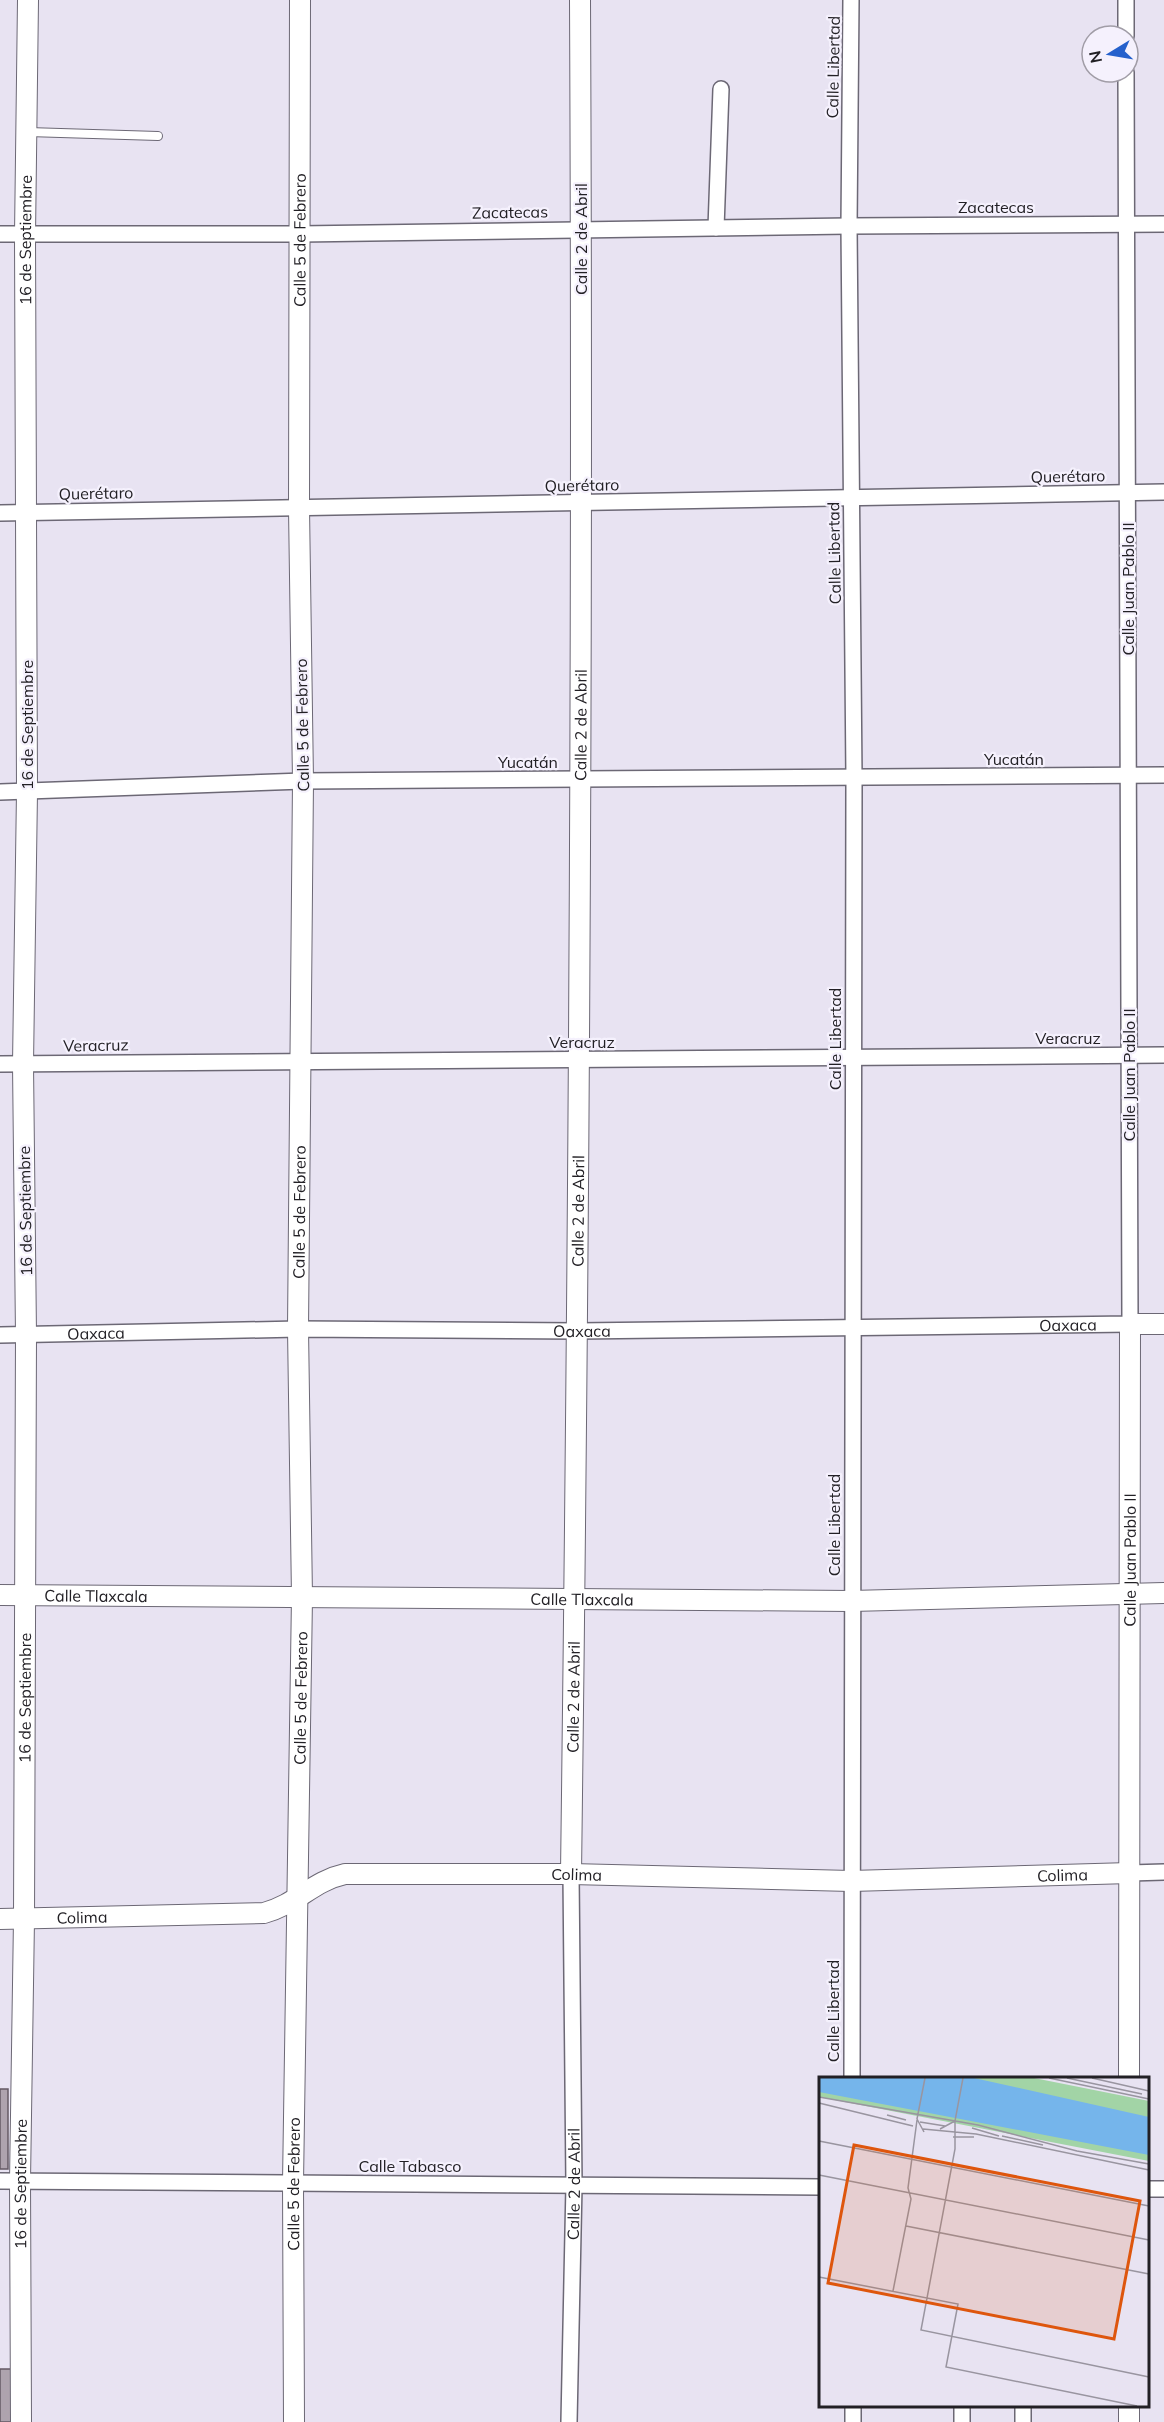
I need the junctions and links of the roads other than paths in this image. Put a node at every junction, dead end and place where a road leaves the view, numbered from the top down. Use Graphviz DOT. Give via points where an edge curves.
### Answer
graph roads {
  1 [pos="28,0"];
  2 [pos="300,0"];
  3 [pos="580,0"];
  4 [pos="851,0"];
  5 [pos="1126,0"];
  6 [pos="1126,24"];
  7 [pos="1126,84"];
  8 [pos="721,89"];
  9 [pos="26,132"];
  10 [pos="158,136"];
  11 [pos="1127,224"];
  12 [pos="1164,224"];
  13 [pos="849,226"];
  14 [pos="716,228"];
  15 [pos="581,230"];
  16 [pos="0,234"];
  17 [pos="300,234"];
  18 [pos="25,235"];
  19 [pos="1127,492"];
  20 [pos="1164,492"];
  21 [pos="852,498"];
  22 [pos="581,503"];
  23 [pos="300,508"];
  24 [pos="0,513"];
  25 [pos="27,513"];
  26 [pos="1128,776"];
  27 [pos="1164,776"];
  28 [pos="854,778"];
  29 [pos="581,779"];
  30 [pos="303,781"];
  31 [pos="0,792"];
  32 [pos="27,792"];
  33 [pos="1164,1055"];
  34 [pos="1129,1056"];
  35 [pos="853,1058"];
  36 [pos="578,1060"];
  37 [pos="300,1061"];
  38 [pos="0,1064"];
  39 [pos="23,1064"];
  40 [pos="1130,1324"];
  41 [pos="1164,1324"];
  42 [pos="852,1327"];
  43 [pos="298,1329"];
  44 [pos="578,1331"];
  45 [pos="0,1335"];
  46 [pos="26,1335"];
  47 [pos="1130,1593"];
  48 [pos="1164,1593"];
  49 [pos="0,1595"];
  50 [pos="24,1595"];
  51 [pos="302,1597"];
  52 [pos="575,1599"];
  53 [pos="851,1601"];
  54 [pos="1164,1872"];
  55 [pos="1130,1873"];
  56 [pos="571,1874"];
  57 [pos="851,1881"];
  58 [pos="297,1900"];
  59 [pos="0,1919"];
  60 [pos="24,1919"];
  61 [pos="852,2077"];
  62 [pos="1130,2077"];
  63 [pos="0,2181"];
  64 [pos="20,2181"];
  65 [pos="293,2183"];
  66 [pos="573,2185"];
  67 [pos="819,2187"];
  68 [pos="853,2407"];
  69 [pos="963,2407"];
  70 [pos="21,2422"];
  71 [pos="294,2422"];
  72 [pos="569,2422"];
  73 [pos="854,2422"];
  74 [pos="962,2422"];
  1 -- 9 [label="street, 16 de Septiembre"];
  2 -- 17 [label="street, Calle 5 de Febrero"];
  3 -- 15 [label="street, Calle 2 de Abril"];
  4 -- 13 [label="street, Calle Libertad"];
  5 -- 6 [label="street"];
  7 -- 11 [label="street, Calle Juan Pablo II"];
  8 -- 14 [label="street"];
  9 -- 10 [label="lane"];
  9 -- 18 [label="street, 16 de Septiembre"];
  11 -- 12 [label="street, Zacatecas"];
  11 -- 13 [label="street, Zacatecas"];
  11 -- 19 [label="street, Calle Juan Pablo II"];
  13 -- 14 [label="street, Zacatecas"];
  13 -- 21 [label="street, Calle Libertad"];
  14 -- 15 [label="street, Zacatecas"];
  15 -- 17 [label="street, Zacatecas"];
  15 -- 22 [label="street, Calle 2 de Abril"];
  16 -- 18 [label="street, Zacatecas"];
  17 -- 18 [label="street, Zacatecas"];
  17 -- 23 [label="street, Calle 5 de Febrero"];
  18 -- 25 [label="street, 16 de Septiembre"];
  19 -- 20 [label="street, Querétaro"];
  19 -- 21 [label="street, Querétaro"];
  19 -- 26 [label="street, Calle Juan Pablo II"];
  21 -- 22 [label="street, Querétaro"];
  21 -- 28 [label="street, Calle Libertad"];
  22 -- 23 [label="street, Querétaro"];
  22 -- 29 [label="street, Calle 2 de Abril"];
  23 -- 25 [label="street, Querétaro"];
  23 -- 30 [label="street, Calle 5 de Febrero"];
  24 -- 25 [label="street, Querétaro"];
  25 -- 32 [label="street, 16 de Septiembre"];
  26 -- 27 [label="street, Yucatán"];
  26 -- 28 [label="street, Yucatán"];
  26 -- 34 [label="street, Calle Juan Pablo II"];
  28 -- 29 [label="street, Yucatán"];
  28 -- 35 [label="street, Calle Libertad"];
  29 -- 30 [label="street, Yucatán"];
  29 -- 36 [label="street, Calle 2 de Abril"];
  30 -- 32 [label="street, Yucatán"];
  30 -- 37 [label="street, Calle 5 de Febrero"];
  31 -- 32 [label="street, Yucatán"];
  32 -- 39 [label="street, 16 de Septiembre"];
  33 -- 34 [label="street, Veracruz"];
  34 -- 35 [label="street, Veracruz"];
  34 -- 40 [label="street, Calle Juan Pablo II"];
  35 -- 36 [label="street, Veracruz"];
  35 -- 42 [label="street, Calle Libertad"];
  36 -- 37 [label="street, Veracruz"];
  36 -- 44 [label="street, Calle 2 de Abril"];
  37 -- 39 [label="street, Veracruz"];
  37 -- 43 [label="street, Calle 5 de Febrero"];
  38 -- 39 [label="street, Veracruz"];
  39 -- 46 [label="street, 16 de Septiembre"];
  40 -- 41 [label="street, Oaxaca"];
  40 -- 42 [label="street, Oaxaca"];
  40 -- 47 [label="street, Calle Juan Pablo II"];
  42 -- 44 [label="street, Oaxaca"];
  42 -- 53 [label="street, Calle Libertad"];
  43 -- 44 [label="street, Oaxaca"];
  43 -- 46 [label="street, Oaxaca"];
  43 -- 51 [label="street, Calle 5 de Febrero"];
  44 -- 52 [label="street, Calle 2 de Abril"];
  45 -- 46 [label="street, Oaxaca"];
  46 -- 50 [label="street, 16 de Septiembre"];
  47 -- 48 [label="street, Calle Tlaxcala"];
  47 -- 53 [label="street, Calle Tlaxcala"];
  47 -- 55 [label="street, Calle Juan Pablo II"];
  49 -- 50 [label="street, Calle Tlaxcala"];
  50 -- 51 [label="street, Calle Tlaxcala"];
  50 -- 60 [label="street, 16 de Septiembre"];
  51 -- 52 [label="street, Calle Tlaxcala"];
  51 -- 58 [label="street, Calle 5 de Febrero"];
  52 -- 53 [label="street, Calle Tlaxcala"];
  52 -- 56 [label="street, Calle 2 de Abril"];
  53 -- 57 [label="street, Calle Libertad"];
  54 -- 55 [label="street, Colima"];
  55 -- 57 [label="street, Colima"];
  55 -- 62 [label="street, Calle Juan Pablo II"];
  56 -- 57 [label="street, Colima"];
  56 -- 58 [label="street, Colima" via="345,1874 328,1878"];
  56 -- 66 [label="street, Calle 2 de Abril"];
  57 -- 61 [label="street, Calle Libertad"];
  58 -- 60 [label="street, Colima" via="264,1913"];
  58 -- 65 [label="street, Calle 5 de Febrero"];
  59 -- 60 [label="street, Colima"];
  60 -- 64 [label="street, 16 de Septiembre"];
  63 -- 64 [label="street, Calle Tabasco"];
  64 -- 65 [label="street, Calle Tabasco"];
  64 -- 70 [label="street, 16 de Septiembre"];
  65 -- 66 [label="street, Calle Tabasco"];
  65 -- 71 [label="street, Calle 5 de Febrero"];
  66 -- 67 [label="street, Calle Tabasco"];
  66 -- 72 [label="street, Calle 2 de Abril"];
  68 -- 73 [label="street"];
  69 -- 74 [label="street"];
}
